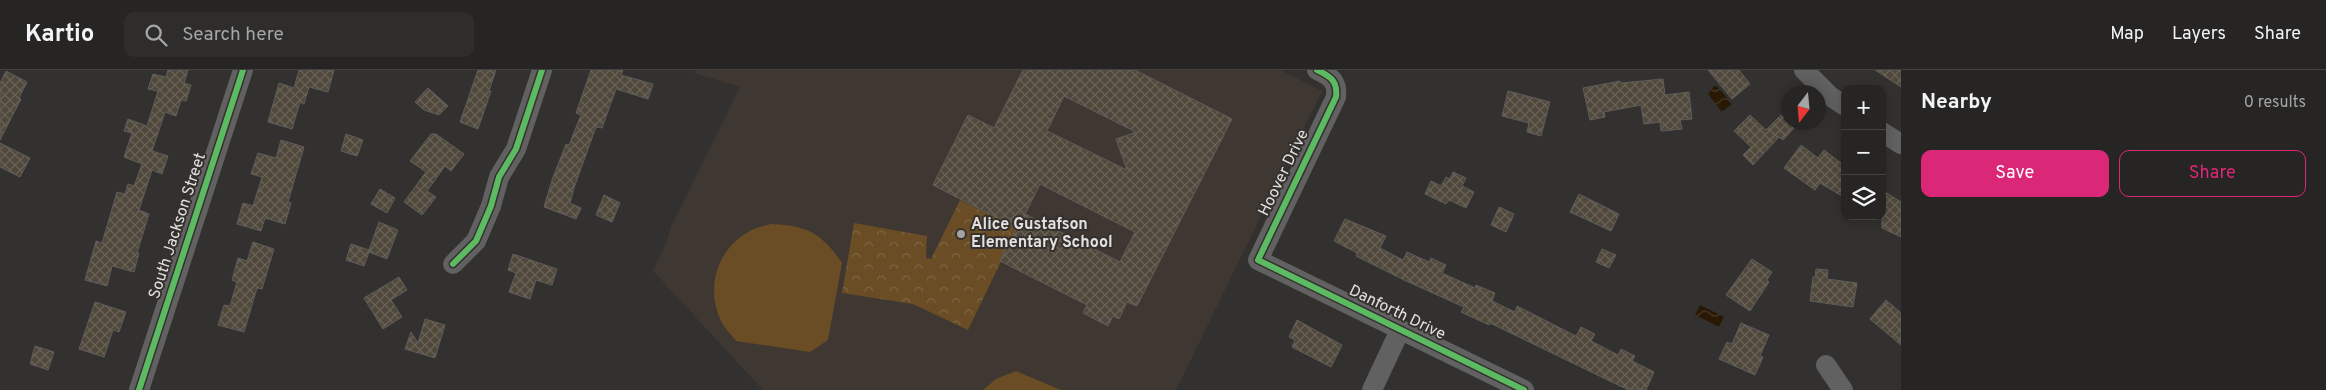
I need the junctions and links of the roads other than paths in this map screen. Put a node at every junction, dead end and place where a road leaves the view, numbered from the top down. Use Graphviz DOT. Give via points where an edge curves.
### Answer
graph roads {
  1 [pos="243,70"];
  2 [pos="542,70"];
  3 [pos="1317,70"];
  4 [pos="1804,70"];
  5 [pos="1841,103"];
  6 [pos="1886,135"];
  7 [pos="1901,144"];
  8 [pos="1258,260"];
  9 [pos="453,264"];
  10 [pos="1400,330"];
  11 [pos="1826,365"];
  12 [pos="140,390"];
  13 [pos="1372,390"];
  14 [pos="1524,390"];
  15 [pos="1842,390"];
  1 -- 12 [label="street, South Jackson Street"];
  2 -- 9 [label="street" via="516,150 499,177 476,241"];
  3 -- 8 [label="street, Hoover Drive" via="1336,85 1335,99"];
  4 -- 5 [label="street"];
  6 -- 7 [label="street"];
  8 -- 10 [label="street, Danforth Drive"];
  10 -- 13 [label="street"];
  10 -- 14 [label="street, Danforth Drive"];
  11 -- 15 [label="street"];
}
